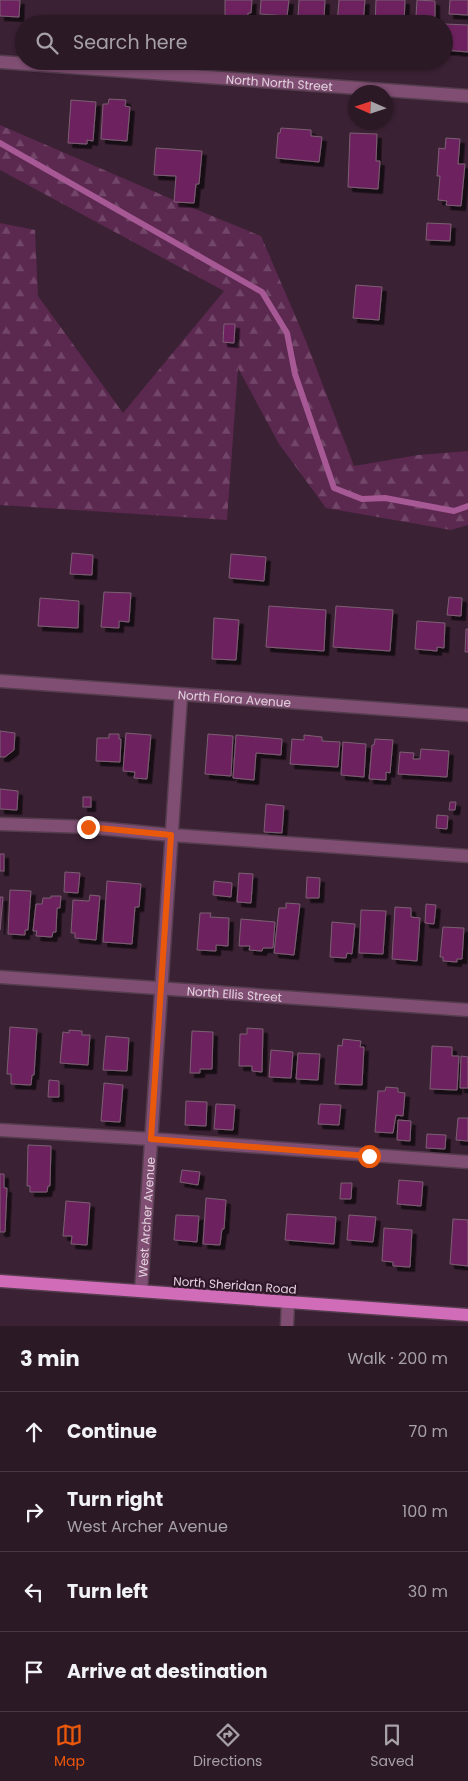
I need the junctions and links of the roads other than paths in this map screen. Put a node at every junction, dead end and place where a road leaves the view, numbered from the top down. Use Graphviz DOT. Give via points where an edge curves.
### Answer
graph roads {
  1 [pos="0,62"];
  2 [pos="15,63"];
  3 [pos="110,70"];
  4 [pos="468,96"];
  5 [pos="0,681"];
  6 [pos="181,696"];
  7 [pos="468,715"];
  8 [pos="0,824"];
  9 [pos="171,835"];
  10 [pos="468,856"];
  11 [pos="0,977"];
  12 [pos="161,989"];
  13 [pos="468,1010"];
  14 [pos="0,1130"];
  15 [pos="151,1139"];
  16 [pos="468,1162"];
  17 [pos="0,1281"];
  18 [pos="141,1291"];
  19 [pos="288,1302"];
  20 [pos="468,1315"];
  21 [pos="287,1326"];
  1 -- 2 [label="street, North North Street"];
  3 -- 4 [label="street, North North Street"];
  5 -- 6 [label="street, North Flora Avenue"];
  6 -- 7 [label="street, North Flora Avenue"];
  6 -- 9 [label="street, West Archer Avenue"];
  8 -- 9 [label="street" via="88,827"];
  9 -- 10 [label="street"];
  9 -- 12 [label="street, West Archer Avenue"];
  11 -- 12 [label="street, North Ellis Street"];
  12 -- 13 [label="street, North Ellis Street"];
  12 -- 15 [label="street, West Archer Avenue"];
  14 -- 15 [label="street"];
  15 -- 16 [label="street"];
  15 -- 18 [label="street, West Archer Avenue"];
  17 -- 18 [label="main road, North Sheridan Road"];
  18 -- 19 [label="main road, North Sheridan Road"];
  19 -- 20 [label="main road, North Sheridan Road"];
  19 -- 21 [label="street"];
}
